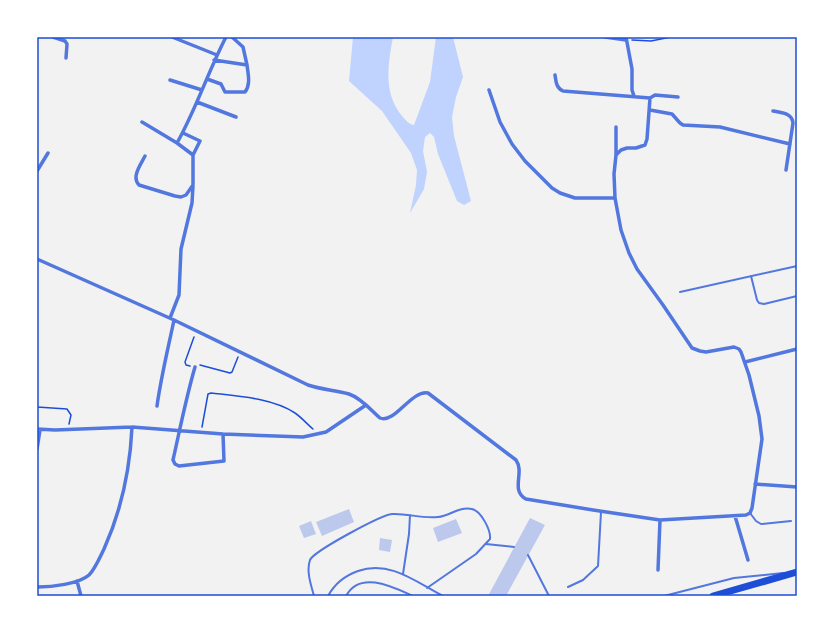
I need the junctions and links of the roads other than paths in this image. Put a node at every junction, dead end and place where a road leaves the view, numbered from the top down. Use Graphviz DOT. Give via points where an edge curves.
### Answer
graph roads {
  1 [pos="53,37"];
  2 [pos="172,37"];
  3 [pos="226,37"];
  4 [pos="232,37"];
  5 [pos="606,37"];
  6 [pos="626,38"];
  7 [pos="217,55"];
  8 [pos="66,58"];
  9 [pos="214,60"];
  10 [pos="247,65"];
  11 [pos="555,75"];
  12 [pos="170,80"];
  13 [pos="207,80"];
  14 [pos="202,90"];
  15 [pos="489,90"];
  16 [pos="634,96"];
  17 [pos="678,97"];
  18 [pos="650,98"];
  19 [pos="197,102"];
  20 [pos="650,110"];
  21 [pos="773,111"];
  22 [pos="236,118"];
  23 [pos="142,122"];
  24 [pos="616,127"];
  25 [pos="183,133"];
  26 [pos="177,143"];
  27 [pos="790,144"];
  28 [pos="48,152"];
  29 [pos="193,155"];
  30 [pos="616,155"];
  31 [pos="145,156"];
  32 [pos="786,170"];
  33 [pos="37,171"];
  34 [pos="193,185"];
  35 [pos="615,198"];
  36 [pos="37,258"];
  37 [pos="797,266"];
  38 [pos="751,276"];
  39 [pos="680,292"];
  40 [pos="797,296"];
  41 [pos="170,318"];
  42 [pos="174,320"];
  43 [pos="797,349"];
  44 [pos="745,362"];
  45 [pos="195,367"];
  46 [pos="366,405"];
  47 [pos="157,406"];
  48 [pos="132,427"];
  49 [pos="39,429"];
  50 [pos="179,431"];
  51 [pos="223,434"];
  52 [pos="37,449"];
  53 [pos="755,484"];
  54 [pos="797,487"];
  55 [pos="601,512"];
  56 [pos="750,513"];
  57 [pos="410,516"];
  58 [pos="736,516"];
  59 [pos="660,520"];
  60 [pos="791,522"];
  61 [pos="486,544"];
  62 [pos="514,547"];
  63 [pos="528,555"];
  64 [pos="748,560"];
  65 [pos="658,570"];
  66 [pos="797,572"];
  67 [pos="403,574"];
  68 [pos="77,581"];
  69 [pos="38,587"];
  70 [pos="568,587"];
  71 [pos="428,588"];
  72 [pos="81,596"];
  73 [pos="314,596"];
  74 [pos="328,596"];
  75 [pos="346,596"];
  76 [pos="413,596"];
  77 [pos="443,596"];
  78 [pos="550,596"];
  79 [pos="664,596"];
  80 [pos="713,596"];
  1 -- 8 [label="street" via="67,44"];
  2 -- 7 [label="street"];
  3 -- 7 [label="street"];
  4 -- 10 [label="street" via="243,46"];
  5 -- 6 [label="street"];
  6 -- 16 [label="street"];
  7 -- 9 [label="street"];
  9 -- 10 [label="street"];
  9 -- 13 [label="street"];
  10 -- 13 [label="street" via="249,84 245,92 225,92 221,84"];
  11 -- 16 [label="street" via="559,89 563,91"];
  12 -- 14 [label="street"];
  13 -- 14 [label="street"];
  14 -- 19 [label="street"];
  15 -- 35 [label="street" via="500,122 512,144 552,188 575,198"];
  16 -- 18 [label="street"];
  17 -- 18 [label="street" via="655,95"];
  18 -- 20 [label="street"];
  19 -- 22 [label="street"];
  19 -- 25 [label="street"];
  20 -- 27 [label="street" via="672,114 683,125 720,127"];
  20 -- 30 [label="street" via="648,139 645,145 621,150"];
  21 -- 27 [label="street" via="793,119"];
  23 -- 26 [label="street"];
  24 -- 30 [label="street"];
  25 -- 26 [label="street"];
  25 -- 29 [label="street" via="200,141"];
  26 -- 29 [label="street"];
  27 -- 32 [label="street"];
  28 -- 33 [label="street"];
  29 -- 34 [label="street"];
  30 -- 35 [label="street"];
  31 -- 34 [label="street" via="136,177 139,185 181,197 186,195"];
  34 -- 41 [label="street" via="192,203 181,248 179,294"];
  35 -- 44 [label="street" via="621,230 629,253 688,344 700,352 734,347 742,352"];
  36 -- 41 [label="street"];
  37 -- 38 [label="lane"];
  38 -- 39 [label="lane"];
  38 -- 40 [label="lane" via="759,304"];
  41 -- 42 [label="street"];
  42 -- 46 [label="street" via="308,385 355,396"];
  42 -- 47 [label="street"];
  43 -- 44 [label="street"];
  44 -- 53 [label="street" via="762,438"];
  45 -- 50 [label="street"];
  46 -- 51 [label="street" via="336,427 319,434 291,437"];
  46 -- 55 [label="street" via="380,418 386,419 420,394 431,395 516,460 519,468 520,496 537,502"];
  48 -- 49 [label="street"];
  48 -- 50 [label="street"];
  48 -- 68 [label="street" via="127,482 118,515 99,559 89,575"];
  49 -- 52 [label="street"];
  50 -- 51 [label="street"];
  50 -- 51 [label="street" via="173,460 179,466 224,461"];
  53 -- 54 [label="street"];
  53 -- 56 [label="street"];
  55 -- 59 [label="street"];
  55 -- 70 [label="lane" via="598,566 583,580"];
  56 -- 58 [label="street"];
  56 -- 60 [label="lane" via="761,524"];
  57 -- 61 [label="lane" via="443,517 459,510 474,509 480,514 490,533"];
  57 -- 67 [label="lane"];
  57 -- 73 [label="lane" via="388,515 315,554 310,560 309,572"];
  58 -- 59 [label="street"];
  58 -- 64 [label="street"];
  59 -- 65 [label="street"];
  61 -- 62 [label="lane"];
  61 -- 71 [label="lane"];
  63 -- 78 [label="lane"];
  66 -- 79 [label="lane" via="734,578"];
  66 -- 80 [label="highway"];
  67 -- 71 [label="lane"];
  67 -- 74 [label="lane" via="380,568 361,570 343,578"];
  68 -- 69 [label="street"];
  68 -- 72 [label="street"];
  71 -- 77 [label="lane"];
  75 -- 76 [label="lane" via="359,584 370,582 384,584"];
}
